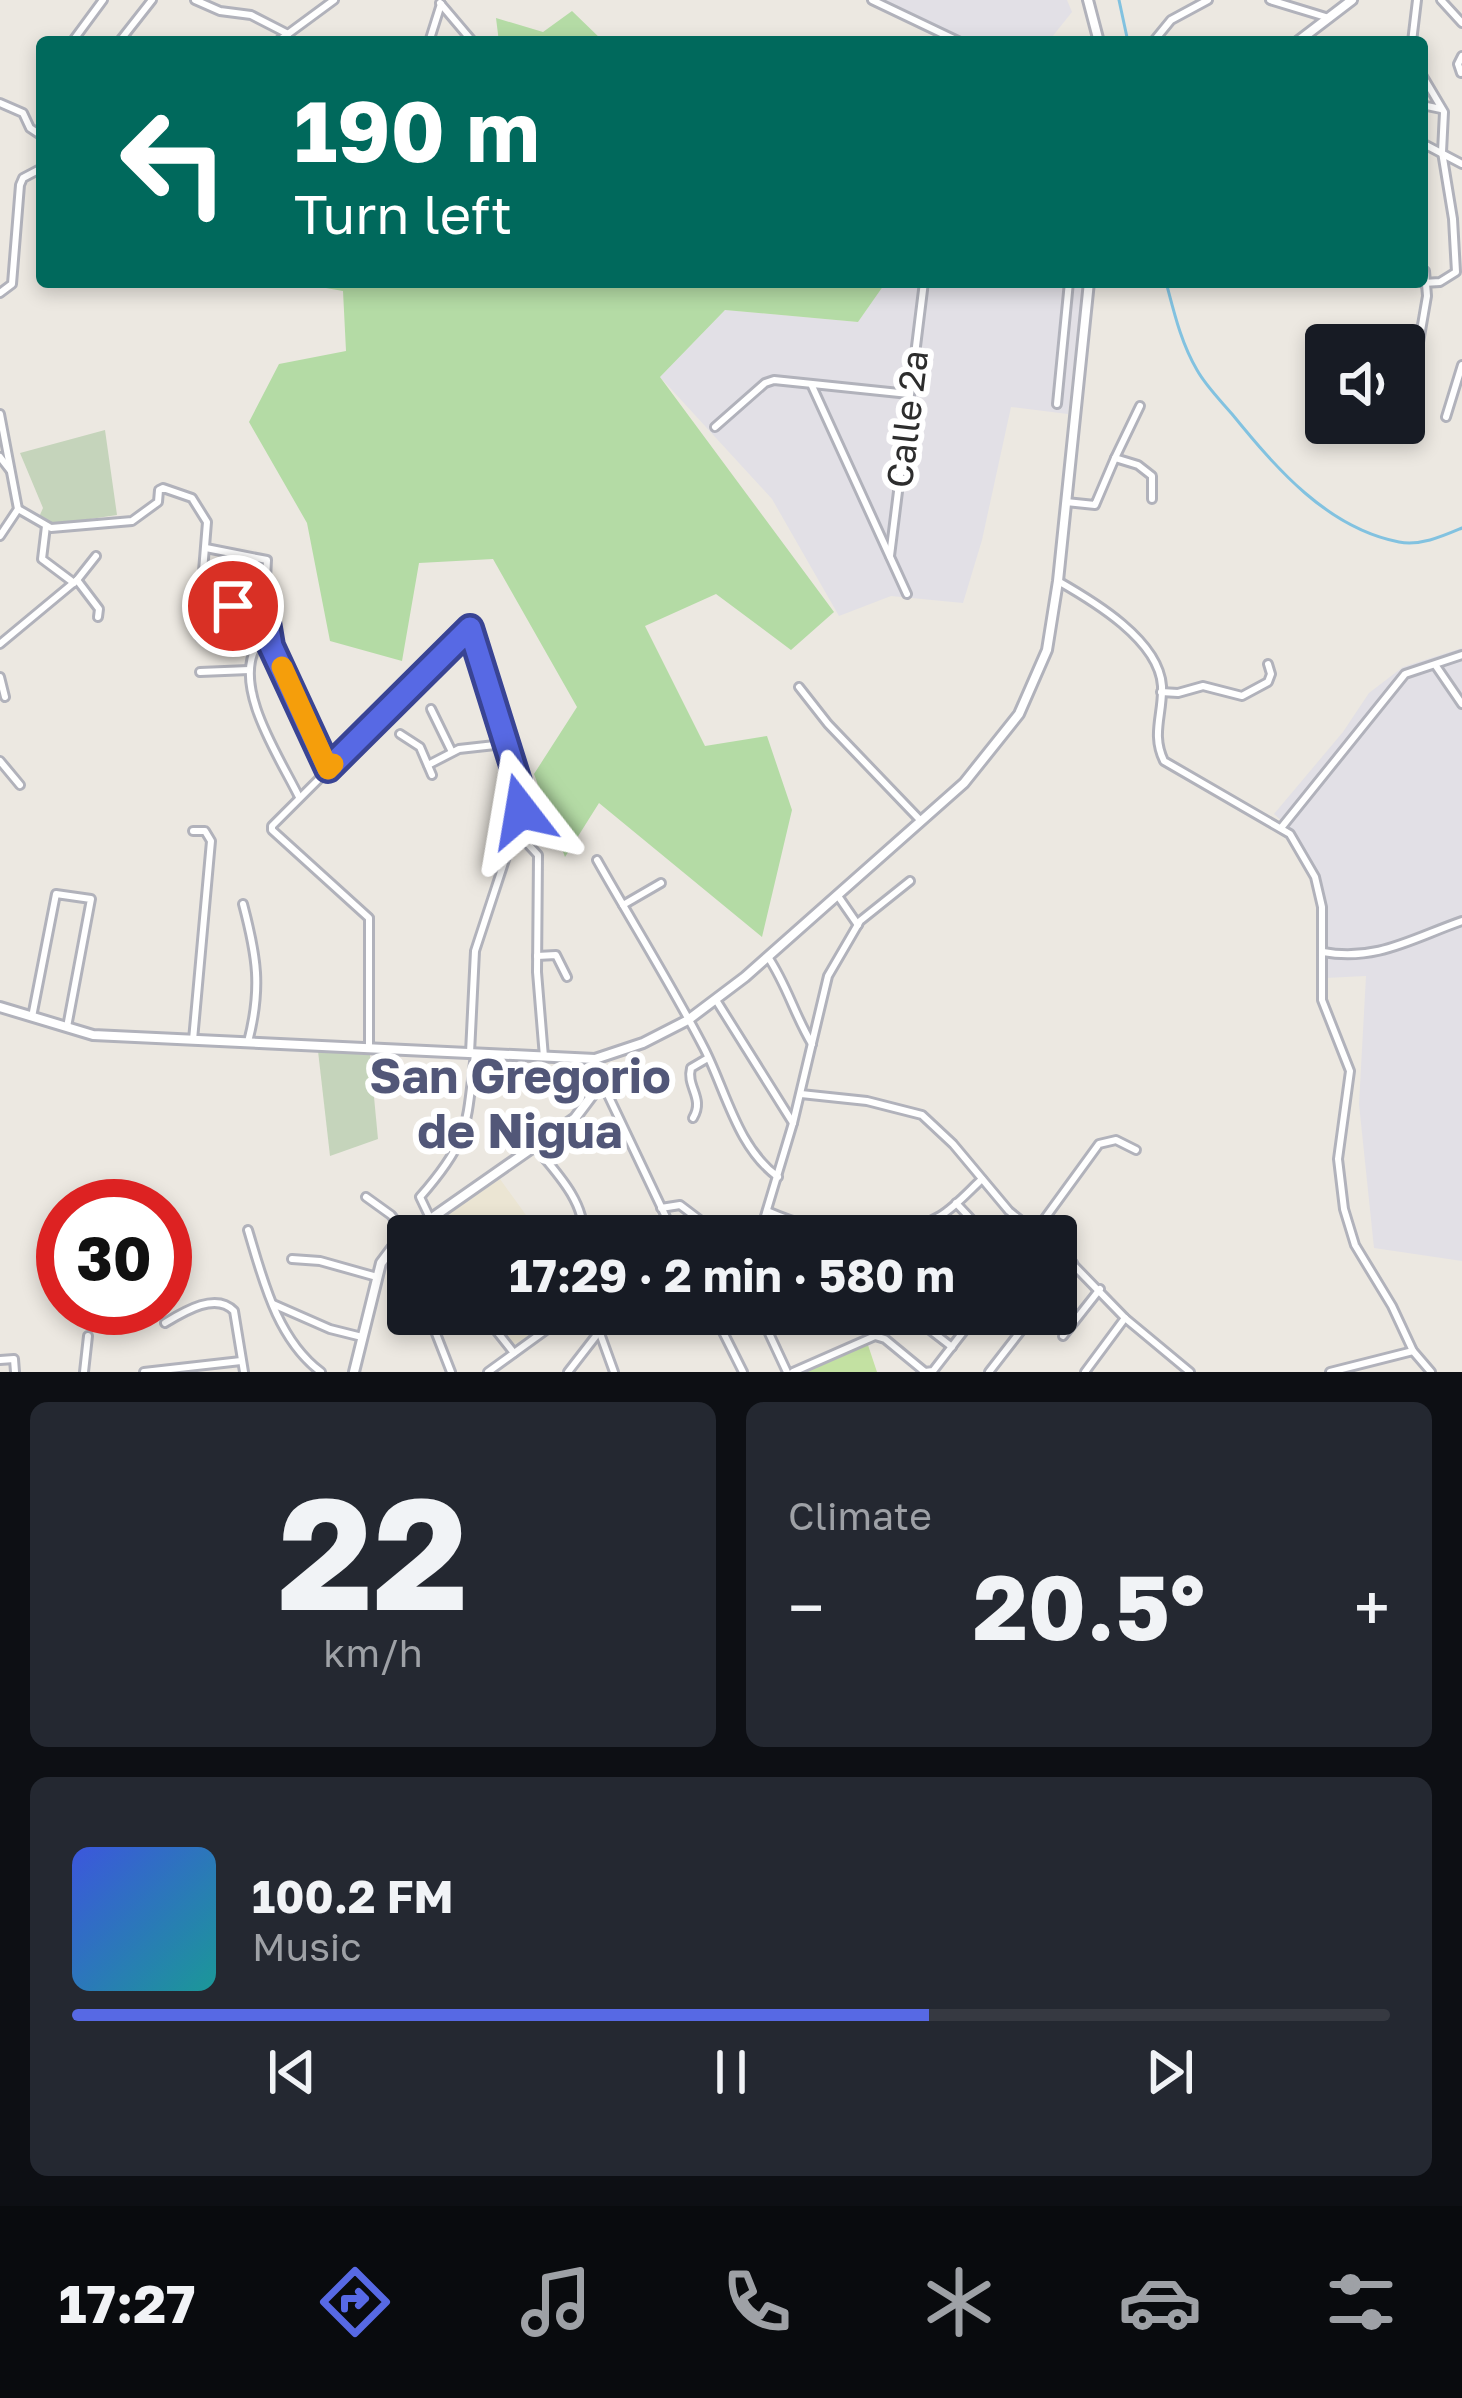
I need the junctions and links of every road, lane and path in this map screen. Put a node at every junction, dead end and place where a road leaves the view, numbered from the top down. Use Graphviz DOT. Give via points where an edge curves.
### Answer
graph roads {
  1 [pos="103,0"];
  2 [pos="152,0"];
  3 [pos="195,0"];
  4 [pos="872,0"];
  5 [pos="1088,0"];
  6 [pos="1208,0"];
  7 [pos="1270,0"];
  8 [pos="1352,0"];
  9 [pos="1417,0"];
  10 [pos="1441,0"];
  11 [pos="328,1"];
  12 [pos="440,1"];
  13 [pos="1329,18"];
  14 [pos="1462,23"];
  15 [pos="288,34"];
  16 [pos="76,36"];
  17 [pos="124,36"];
  18 [pos="285,36"];
  19 [pos="431,36"];
  20 [pos="468,36"];
  21 [pos="947,36"];
  22 [pos="1096,36"];
  23 [pos="1159,36"];
  24 [pos="1305,36"];
  25 [pos="1413,36"];
  26 [pos="1462,56"];
  27 [pos="1461,73"];
  28 [pos="1428,85"];
  29 [pos="0,104"];
  30 [pos="1428,105"];
  31 [pos="1444,112"];
  32 [pos="36,132"];
  33 [pos="1428,146"];
  34 [pos="1442,152"];
  35 [pos="1462,164"];
  36 [pos="36,171"];
  37 [pos="1456,272"];
  38 [pos="1462,281"];
  39 [pos="1428,283"];
  40 [pos="923,288"];
  41 [pos="1068,288"];
  42 [pos="1088,288"];
  43 [pos="1425,288"];
  44 [pos="0,293"];
  45 [pos="1422,324"];
  46 [pos="1462,365"];
  47 [pos="812,386"];
  48 [pos="911,394"];
  49 [pos="1057,404"];
  50 [pos="1140,406"];
  51 [pos="0,414"];
  52 [pos="1446,417"];
  53 [pos="715,427"];
  54 [pos="0,457"];
  55 [pos="1115,458"];
  56 [pos="13,473"];
  57 [pos="1152,500"];
  58 [pos="1066,502"];
  59 [pos="18,509"];
  60 [pos="46,526"];
  61 [pos="0,536"];
  62 [pos="206,548"];
  63 [pos="95,556"];
  64 [pos="890,556"];
  65 [pos="205,569"];
  66 [pos="1058,581"];
  67 [pos="75,582"];
  68 [pos="907,594"];
  69 [pos="98,617"];
  70 [pos="200,637"];
  71 [pos="0,644"];
  72 [pos="271,646"];
  73 [pos="256,647"];
  74 [pos="1462,655"];
  75 [pos="1268,664"];
  76 [pos="1436,666"];
  77 [pos="249,670"];
  78 [pos="200,672"];
  79 [pos="0,676"];
  80 [pos="799,687"];
  81 [pos="1161,692"];
  82 [pos="5,697"];
  83 [pos="1462,704"];
  84 [pos="431,710"];
  85 [pos="400,734"];
  86 [pos="504,744"];
  87 [pos="452,752"];
  88 [pos="0,761"];
  89 [pos="428,765"];
  90 [pos="328,769"];
  91 [pos="432,775"];
  92 [pos="20,785"];
  93 [pos="299,796"];
  94 [pos="921,821"];
  95 [pos="1281,828"];
  96 [pos="193,832"];
  97 [pos="513,839"];
  98 [pos="597,860"];
  99 [pos="910,881"];
  100 [pos="661,883"];
  101 [pos="838,896"];
  102 [pos="243,904"];
  103 [pos="623,905"];
  104 [pos="1462,921"];
  105 [pos="858,925"];
  106 [pos="1323,952"];
  107 [pos="537,956"];
  108 [pos="768,957"];
  109 [pos="567,977"];
  110 [pos="716,1000"];
  111 [pos="0,1007"];
  112 [pos="32,1017"];
  113 [pos="688,1021"];
  114 [pos="67,1027"];
  115 [pos="193,1040"];
  116 [pos="248,1042"];
  117 [pos="812,1043"];
  118 [pos="369,1048"];
  119 [pos="472,1053"];
  120 [pos="544,1057"];
  121 [pos="708,1058"];
  122 [pos="595,1059"];
  123 [pos="598,1076"];
  124 [pos="801,1094"];
  125 [pos="693,1118"];
  126 [pos="794,1123"];
  127 [pos="536,1148"];
  128 [pos="1136,1150"];
  129 [pos="778,1177"];
  130 [pos="983,1178"];
  131 [pos="366,1197"];
  132 [pos="956,1203"];
  133 [pos="662,1208"];
  134 [pos="767,1211"];
  135 [pos="391,1215"];
  136 [pos="425,1215"];
  137 [pos="435,1215"];
  138 [pos="582,1215"];
  139 [pos="665,1215"];
  140 [pos="694,1215"];
  141 [pos="766,1215"];
  142 [pos="777,1215"];
  143 [pos="937,1215"];
  144 [pos="967,1215"];
  145 [pos="1015,1215"];
  146 [pos="1051,1215"];
  147 [pos="248,1230"];
  148 [pos="387,1256"];
  149 [pos="292,1259"];
  150 [pos="1077,1267"];
  151 [pos="377,1277"];
  152 [pos="1100,1289"];
  153 [pos="272,1303"];
  154 [pos="192,1310"];
  155 [pos="1125,1318"];
  156 [pos="437,1335"];
  157 [pos="500,1335"];
  158 [pos="539,1335"];
  159 [pos="598,1335"];
  160 [pos="602,1335"];
  161 [pos="724,1335"];
  162 [pos="771,1335"];
  163 [pos="937,1335"];
  164 [pos="960,1335"];
  165 [pos="1017,1335"];
  166 [pos="88,1336"];
  167 [pos="1063,1336"];
  168 [pos="365,1338"];
  169 [pos="952,1347"];
  170 [pos="1413,1351"];
  171 [pos="514,1353"];
  172 [pos="0,1360"];
  173 [pos="241,1360"];
  174 [pos="15,1372"];
  175 [pos="84,1372"];
  176 [pos="144,1372"];
  177 [pos="244,1372"];
  178 [pos="321,1372"];
  179 [pos="354,1372"];
  180 [pos="451,1372"];
  181 [pos="488,1372"];
  182 [pos="568,1372"];
  183 [pos="614,1372"];
  184 [pos="743,1372"];
  185 [pos="790,1372"];
  186 [pos="988,1372"];
  187 [pos="1085,1372"];
  188 [pos="1190,1372"];
  189 [pos="1330,1372"];
  190 [pos="1431,1372"];
  1 -- 16 [label="street"];
  2 -- 17 [label="street"];
  3 -- 15 [label="street"];
  4 -- 21 [label="street"];
  5 -- 22 [label="street"];
  6 -- 23 [label="street"];
  7 -- 13 [label="street"];
  8 -- 13 [label="street"];
  9 -- 25 [label="street"];
  10 -- 14 [label="street"];
  11 -- 15 [label="street"];
  12 -- 19 [label="street"];
  12 -- 20 [label="street"];
  13 -- 24 [label="street"];
  15 -- 18 [label="street"];
  26 -- 27 [label="street"];
  28 -- 31 [label="street"];
  29 -- 32 [label="street" via="23,113"];
  30 -- 31 [label="street"];
  31 -- 34 [label="street"];
  33 -- 34 [label="street"];
  34 -- 35 [label="street"];
  34 -- 37 [label="street"];
  36 -- 44 [label="street" via="20,184 12,284"];
  37 -- 38 [label="street"];
  37 -- 39 [label="street"];
  40 -- 48 [label="street, Calle 2ª"];
  41 -- 49 [label="street"];
  42 -- 58 [label="street"];
  43 -- 45 [label="street"];
  46 -- 52 [label="street"];
  47 -- 48 [label="street"];
  47 -- 53 [label="street" via="765,382"];
  47 -- 64 [label="street"];
  48 -- 64 [label="street, Calle 2ª"];
  50 -- 55 [label="street"];
  51 -- 56 [label="street"];
  54 -- 56 [label="street"];
  55 -- 57 [label="street" via="1152,476"];
  55 -- 58 [label="street" via="1095,505"];
  56 -- 59 [label="street"];
  58 -- 66 [label="street"];
  59 -- 60 [label="street"];
  59 -- 61 [label="street"];
  60 -- 62 [label="street" via="132,520 164,488 192,498 207,522"];
  60 -- 67 [label="street" via="42,559"];
  62 -- 65 [label="street"];
  62 -- 65 [label="street" via="267,560 266,579"];
  63 -- 67 [label="street"];
  64 -- 68 [label="street"];
  65 -- 72 [label="street" via="201,596 266,616"];
  66 -- 81 [label="street" via="1120,622 1156,666"];
  66 -- 94 [label="street" via="1047,650 1019,714 980,766"];
  67 -- 69 [label="street"];
  67 -- 71 [label="street"];
  70 -- 73 [label="street"];
  72 -- 73 [label="street"];
  72 -- 90 [label="street"];
  73 -- 77 [label="street"];
  74 -- 76 [label="street"];
  75 -- 81 [label="street" via="1268,682 1242,697 1203,686"];
  76 -- 83 [label="street"];
  76 -- 95 [label="street" via="1405,674"];
  77 -- 78 [label="street"];
  77 -- 93 [label="street" via="259,716"];
  79 -- 82 [label="street"];
  80 -- 94 [label="street"];
  81 -- 95 [label="street" via="1155,734 1164,761"];
  84 -- 87 [label="street"];
  85 -- 89 [label="street" via="420,747"];
  86 -- 87 [label="street"];
  86 -- 90 [label="street" via="470,628"];
  86 -- 97 [label="street" via="521,791"];
  87 -- 89 [label="street"];
  88 -- 92 [label="street"];
  89 -- 91 [label="street"];
  90 -- 93 [label="street"];
  93 -- 118 [label="street" via="272,830 369,917"];
  94 -- 101 [label="street"];
  95 -- 106 [label="street" via="1315,877"];
  96 -- 115 [label="street" via="205,831 211,842"];
  97 -- 107 [label="street" via="538,855"];
  97 -- 119 [label="street" via="475,951"];
  98 -- 103 [label="street"];
  99 -- 105 [label="street"];
  100 -- 103 [label="street"];
  101 -- 105 [label="street"];
  101 -- 108 [label="street"];
  102 -- 116 [label="street" via="259,971"];
  103 -- 113 [label="street"];
  104 -- 106 [label="street" via="1361,956"];
  105 -- 117 [label="street" via="828,976"];
  106 -- 170 [label="street" via="1322,1000 1349,1071 1338,1159 1345,1209 1355,1245"];
  107 -- 109 [label="street" via="556,955"];
  107 -- 120 [label="street"];
  108 -- 110 [label="street"];
  108 -- 117 [label="street"];
  110 -- 113 [label="street"];
  110 -- 126 [label="street"];
  111 -- 112 [label="street"];
  112 -- 114 [label="street"];
  112 -- 114 [label="street" via="56,894 91,899"];
  113 -- 121 [label="street"];
  113 -- 122 [label="street"];
  114 -- 115 [label="street"];
  115 -- 116 [label="street"];
  116 -- 118 [label="street"];
  117 -- 124 [label="street"];
  118 -- 119 [label="street"];
  119 -- 120 [label="street"];
  119 -- 136 [label="street" via="466,1129 449,1166 420,1197"];
  120 -- 122 [label="street"];
  121 -- 125 [label="street" via="689,1075 698,1098"];
  121 -- 129 [label="street" via="755,1156"];
  122 -- 123 [label="street"];
  123 -- 127 [label="street" via="589,1104"];
  123 -- 133 [label="street"];
  124 -- 126 [label="street"];
  124 -- 130 [label="street" via="922,1115"];
  126 -- 129 [label="street"];
  127 -- 137 [label="street"];
  127 -- 138 [label="street"];
  128 -- 146 [label="street" via="1116,1140 1099,1144"];
  129 -- 134 [label="street"];
  130 -- 132 [label="street"];
  130 -- 145 [label="street"];
  131 -- 135 [label="street"];
  132 -- 143 [label="street"];
  132 -- 144 [label="street"];
  133 -- 139 [label="street"];
  133 -- 140 [label="street" via="680,1205"];
  134 -- 141 [label="street"];
  134 -- 142 [label="street"];
  147 -- 153 [label="street"];
  148 -- 151 [label="street"];
  149 -- 151 [label="street"];
  150 -- 152 [label="street"];
  151 -- 168 [label="street"];
  152 -- 155 [label="street"];
  152 -- 167 [label="street"];
  153 -- 168 [label="street"];
  153 -- 178 [label="street" via="292,1343"];
  154 -- 173 [label="street" via="220,1301 234,1311"];
  155 -- 187 [label="street"];
  155 -- 188 [label="street"];
  156 -- 180 [label="street"];
  157 -- 171 [label="street"];
  158 -- 171 [label="street"];
  159 -- 182 [label="street"];
  160 -- 183 [label="street"];
  161 -- 184 [label="street"];
  162 -- 185 [label="street"];
  163 -- 169 [label="street"];
  164 -- 169 [label="street"];
  165 -- 186 [label="street"];
  166 -- 175 [label="street"];
  168 -- 179 [label="street"];
  169 -- 185 [label="street" via="925,1372 875,1336"];
  170 -- 189 [label="street"];
  170 -- 190 [label="street"];
  171 -- 181 [label="street"];
  172 -- 174 [label="street" via="14,1359"];
  173 -- 176 [label="street"];
  173 -- 177 [label="street"];
}
